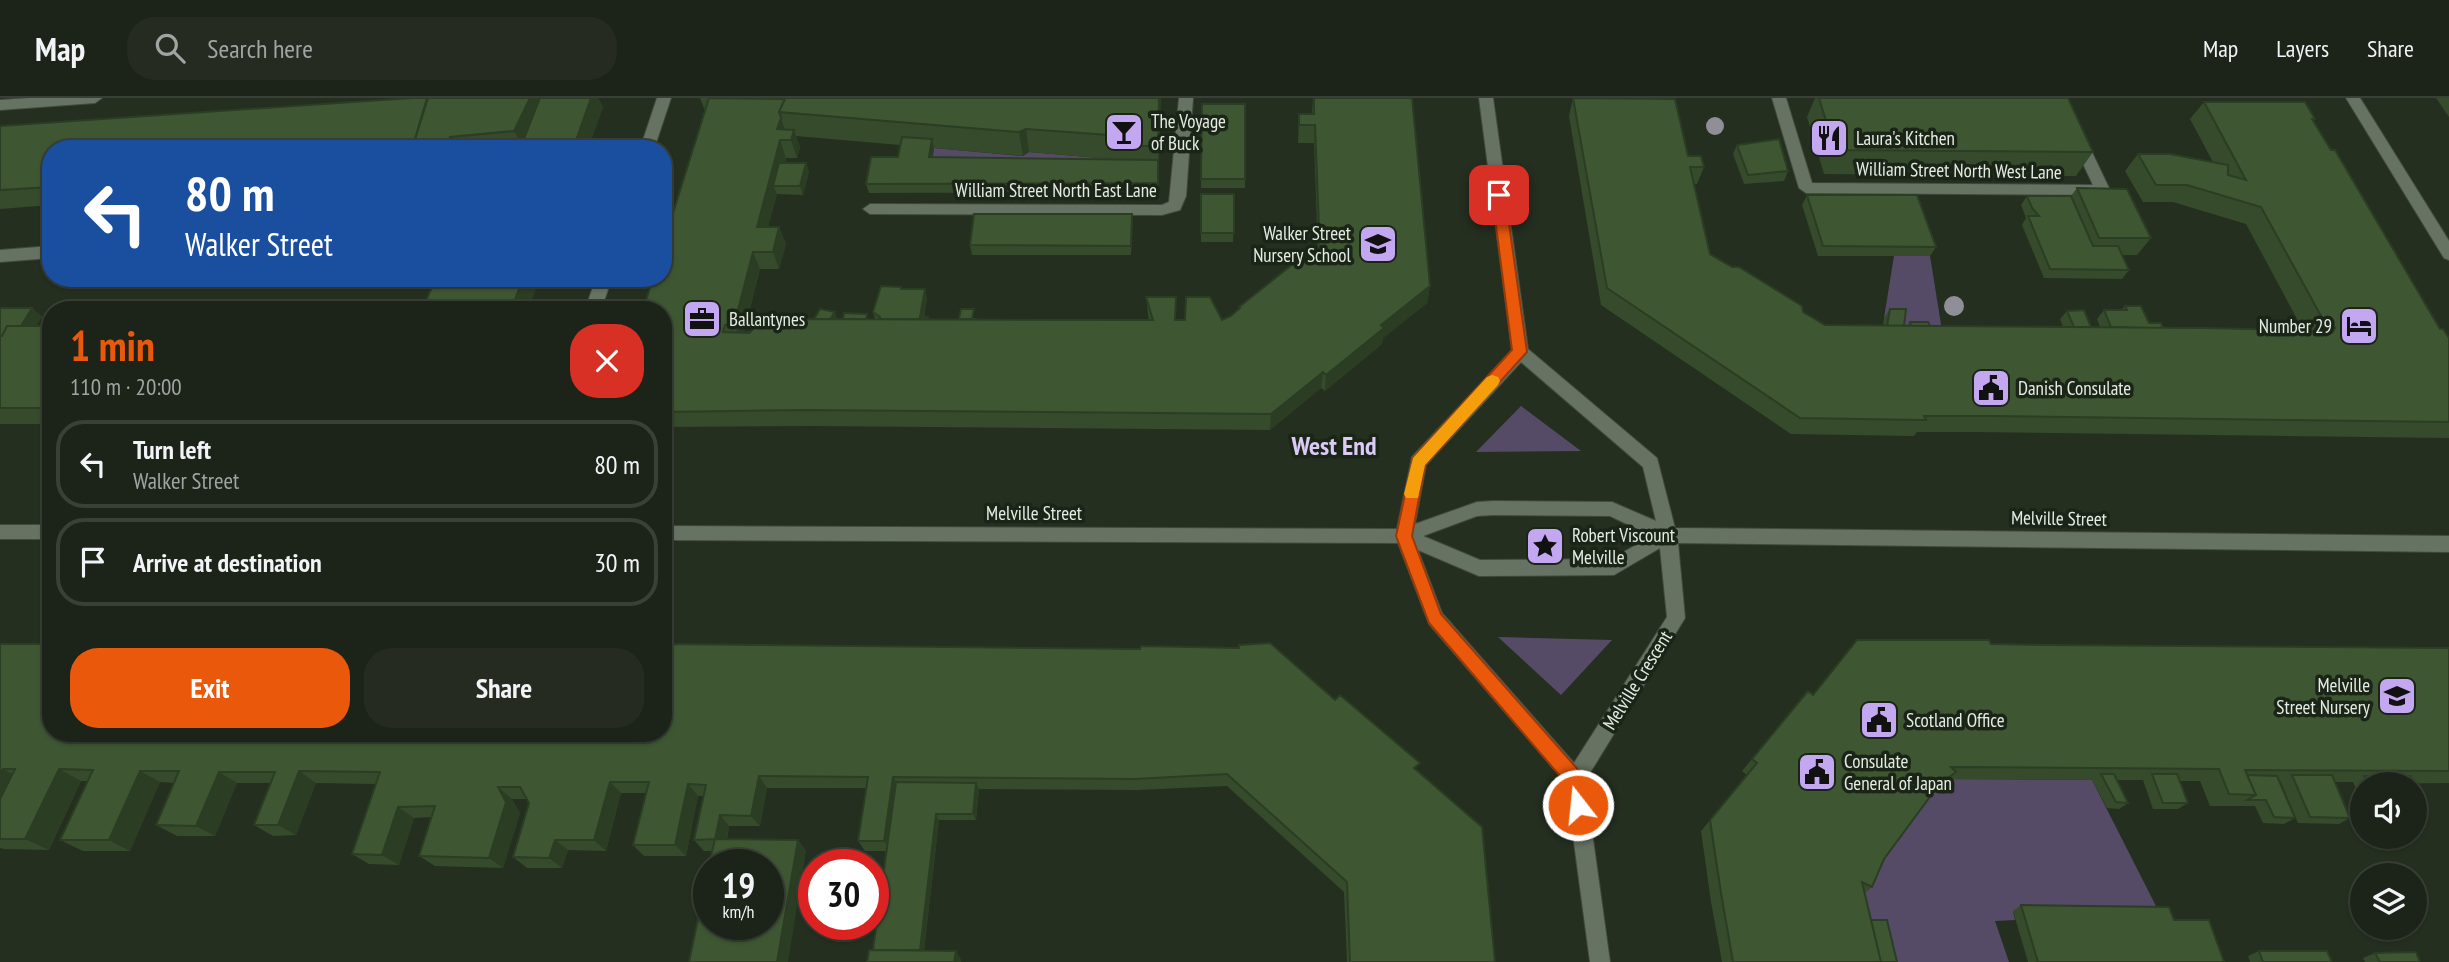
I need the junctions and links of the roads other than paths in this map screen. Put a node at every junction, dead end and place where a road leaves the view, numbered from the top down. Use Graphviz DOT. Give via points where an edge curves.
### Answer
graph roads {
  1 [pos="95,98"];
  2 [pos="664,98"];
  3 [pos="1186,98"];
  4 [pos="1486,98"];
  5 [pos="1779,98"];
  6 [pos="2059,98"];
  7 [pos="2353,98"];
  8 [pos="0,105"];
  9 [pos="650,140"];
  10 [pos="870,209"];
  11 [pos="42,253"];
  12 [pos="2449,253"];
  13 [pos="0,256"];
  14 [pos="1520,352"];
  15 [pos="0,532"];
  16 [pos="42,532"];
  17 [pos="672,533"];
  18 [pos="1668,535"];
  19 [pos="1404,536"];
  20 [pos="2449,544"];
  21 [pos="1575,779"];
  22 [pos="1600,962"];
  1 -- 8 [label="street"];
  2 -- 9 [label="street"];
  3 -- 10 [label="street, William Street North East Lane" via="1180,196 1175,205 1162,210"];
  4 -- 14 [label="street"];
  5 -- 6 [label="street, William Street North West Lane" via="1806,188 2103,190"];
  7 -- 12 [label="street"];
  11 -- 13 [label="street"];
  14 -- 18 [label="street, Melville Crescent" via="1651,463"];
  14 -- 19 [label="street" via="1418,462"];
  15 -- 16 [label="street"];
  17 -- 19 [label="street, Melville Street"];
  18 -- 19 [label="street, Melville Street" via="1612,509 1477,509"];
  18 -- 19 [label="street, Melville Street" via="1614,567 1479,568"];
  18 -- 20 [label="street, Melville Street"];
  18 -- 21 [label="street, Melville Crescent" via="1676,618"];
  19 -- 21 [label="street" via="1435,618"];
  21 -- 22 [label="street"];
}
